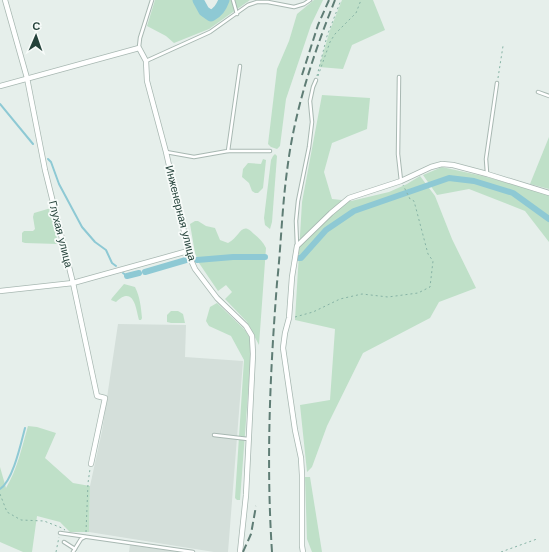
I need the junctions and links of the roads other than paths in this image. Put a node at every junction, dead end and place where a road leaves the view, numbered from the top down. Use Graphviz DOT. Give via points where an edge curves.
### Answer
graph roads {
  1 [pos="5,0"];
  2 [pos="152,0"];
  3 [pos="233,0"];
  4 [pos="310,0"];
  5 [pos="237,14"];
  6 [pos="139,48"];
  7 [pos="146,61"];
  8 [pos="240,66"];
  9 [pos="27,78"];
  10 [pos="399,78"];
  11 [pos="316,80"];
  12 [pos="497,83"];
  13 [pos="0,86"];
  14 [pos="538,92"];
  15 [pos="549,96"];
  16 [pos="228,151"];
  17 [pos="270,151"];
  18 [pos="166,152"];
  19 [pos="487,174"];
  20 [pos="401,181"];
  21 [pos="549,193"];
  22 [pos="297,246"];
  23 [pos="188,252"];
  24 [pos="73,283"];
  25 [pos="0,291"];
  26 [pos="214,435"];
  27 [pos="248,439"];
  28 [pos="91,464"];
  29 [pos="60,533"];
  30 [pos="86,536"];
  31 [pos="64,542"];
  32 [pos="171,550"];
  33 [pos="74,551"];
  34 [pos="193,552"];
  35 [pos="240,552"];
  36 [pos="303,552"];
  1 -- 9 [label="street, Глухая улица"];
  2 -- 6 [label="lane"];
  3 -- 5 [label="lane"];
  4 -- 5 [label="lane" via="294,7 257,2 248,5"];
  5 -- 7 [label="lane" via="210,32"];
  6 -- 7 [label="street, Инженерная улица"];
  6 -- 9 [label="street"];
  7 -- 18 [label="street, Инженерная улица" via="147,81"];
  8 -- 16 [label="lane"];
  9 -- 13 [label="street"];
  9 -- 24 [label="street, Глухая улица" via="45,170"];
  10 -- 20 [label="lane" via="398,154"];
  11 -- 22 [label="lane" via="310,101 310,147 298,201"];
  12 -- 19 [label="lane" via="486,159"];
  14 -- 15 [label="lane"];
  16 -- 17 [label="lane"];
  16 -- 18 [label="lane" via="194,157"];
  18 -- 23 [label="street, Инженерная улица"];
  19 -- 20 [label="street" via="442,164"];
  19 -- 21 [label="street"];
  20 -- 22 [label="street" via="349,198"];
  22 -- 36 [label="street" via="283,348 301,458"];
  23 -- 24 [label="street"];
  23 -- 27 [label="street, Инженерная улица" via="195,269 217,298 246,326 252,336"];
  24 -- 25 [label="street"];
  24 -- 28 [label="street, Глухая улица" via="97,396 105,398"];
  26 -- 27 [label="lane"];
  27 -- 35 [label="street, Инженерная улица"];
  29 -- 30 [label="lane"];
  30 -- 32 [label="lane"];
  30 -- 33 [label="lane" via="81,539"];
  31 -- 33 [label="lane"];
  32 -- 34 [label="lane"];
}
